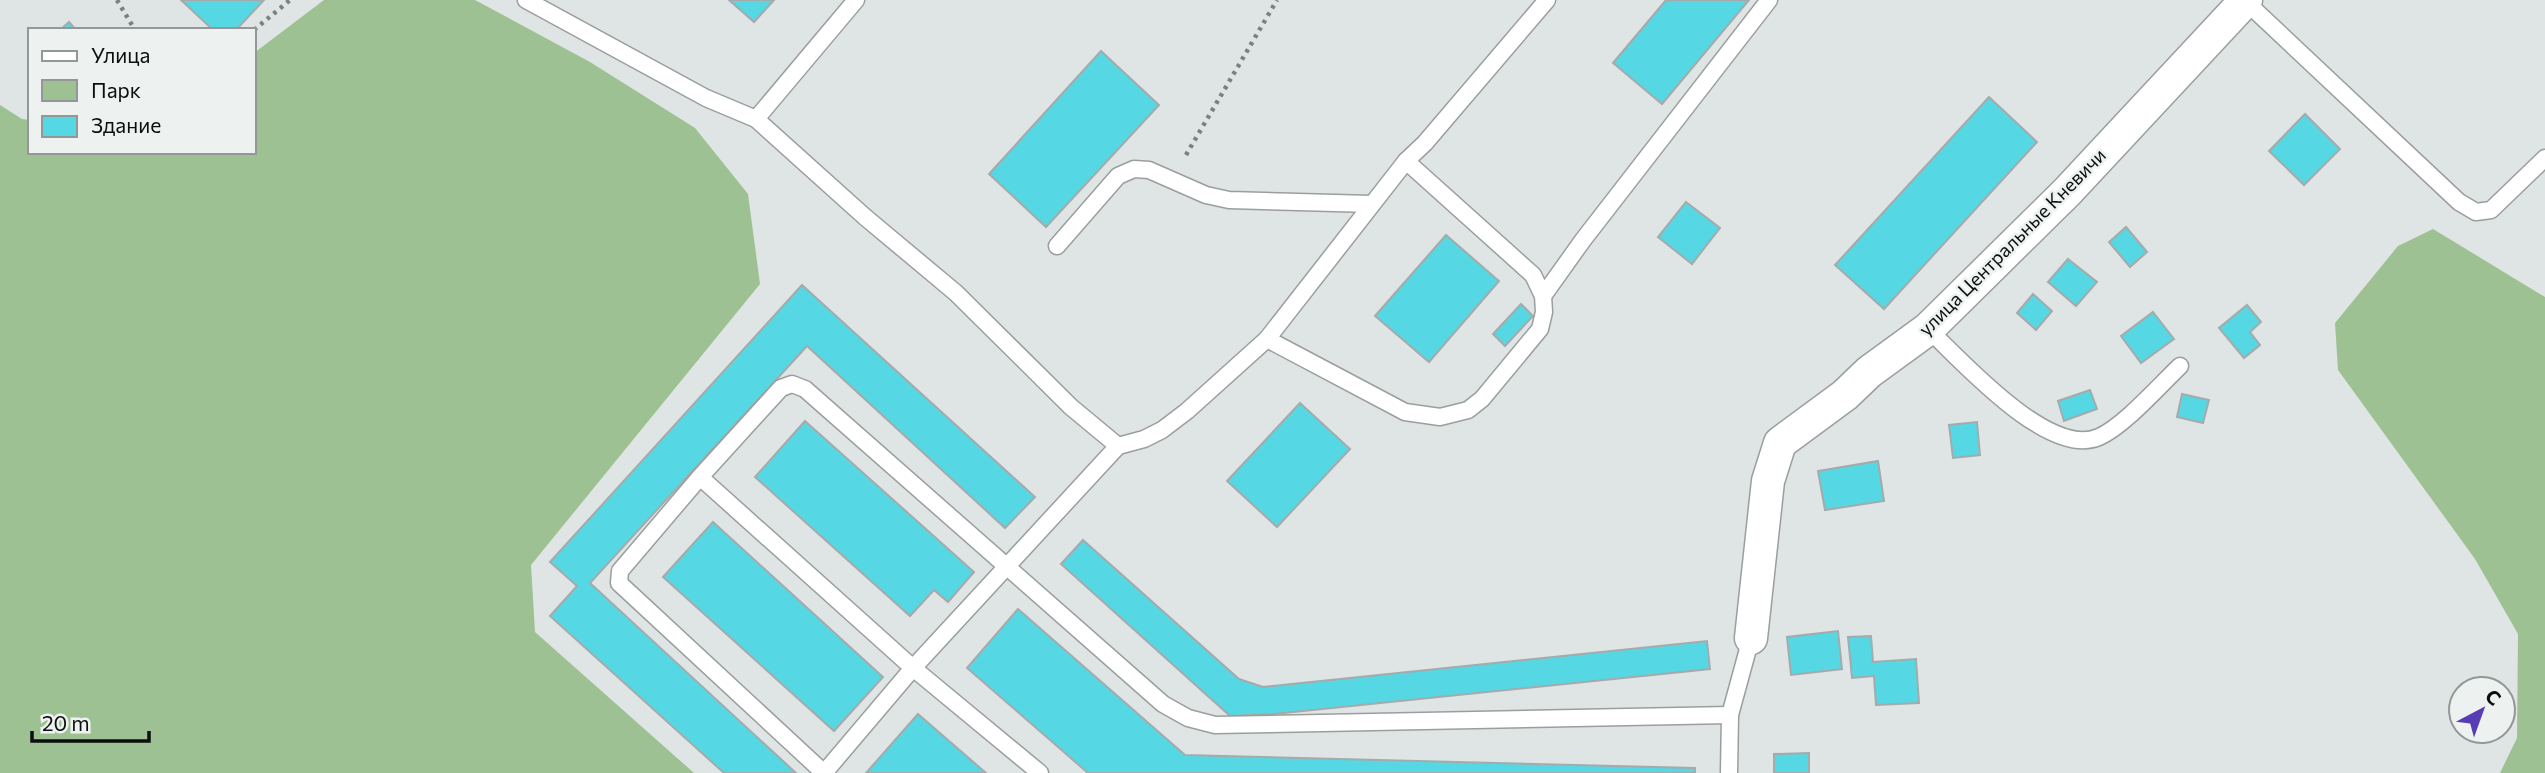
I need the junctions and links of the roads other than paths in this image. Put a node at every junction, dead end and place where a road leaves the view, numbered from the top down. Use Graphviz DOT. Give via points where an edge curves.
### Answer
graph roads {
  1 [pos="526,0"];
  2 [pos="856,0"];
  3 [pos="1547,0"];
  4 [pos="1769,0"];
  5 [pos="2245,0"];
  6 [pos="756,119"];
  7 [pos="2545,159"];
  8 [pos="1406,161"];
  9 [pos="1372,204"];
  10 [pos="1057,246"];
  11 [pos="1543,296"];
  12 [pos="1928,329"];
  13 [pos="1267,339"];
  14 [pos="2180,366"];
  15 [pos="1118,446"];
  16 [pos="700,477"];
  17 [pos="1005,567"];
  18 [pos="1751,638"];
  19 [pos="913,668"];
  20 [pos="1730,715"];
  21 [pos="824,773"];
  22 [pos="1040,773"];
  23 [pos="1729,773"];
  1 -- 6 [label="lane" via="706,98"];
  2 -- 6 [label="lane"];
  3 -- 8 [label="lane"];
  4 -- 11 [label="lane"];
  5 -- 7 [label="lane" via="2459,202 2476,212 2491,211"];
  5 -- 12 [label="street, улица Центральные Кневичи" via="2067,192"];
  6 -- 15 [label="lane" via="956,293 1071,407"];
  8 -- 9 [label="lane"];
  8 -- 11 [label="lane" via="1533,275"];
  9 -- 10 [label="lane" via="1229,200 1149,170 1134,169 1118,176"];
  9 -- 13 [label="lane"];
  11 -- 13 [label="lane" via="1540,329 1482,399 1468,411 1440,417 1405,412"];
  12 -- 14 [label="lane" via="2008,404 2065,439 2084,442 2119,422"];
  12 -- 18 [label="street, улица Центральные Кневичи" via="1780,443 1768,481"];
  13 -- 15 [label="lane" via="1163,430"];
  15 -- 17 [label="lane"];
  16 -- 17 [label="lane" via="781,388 792,384 805,389"];
  16 -- 19 [label="lane"];
  16 -- 21 [label="lane" via="620,571 619,583"];
  17 -- 19 [label="lane"];
  17 -- 20 [label="lane" via="1163,704 1188,718 1215,725"];
  18 -- 20 [label="lane"];
  19 -- 21 [label="lane"];
  19 -- 22 [label="lane"];
  20 -- 23 [label="lane"];
}
